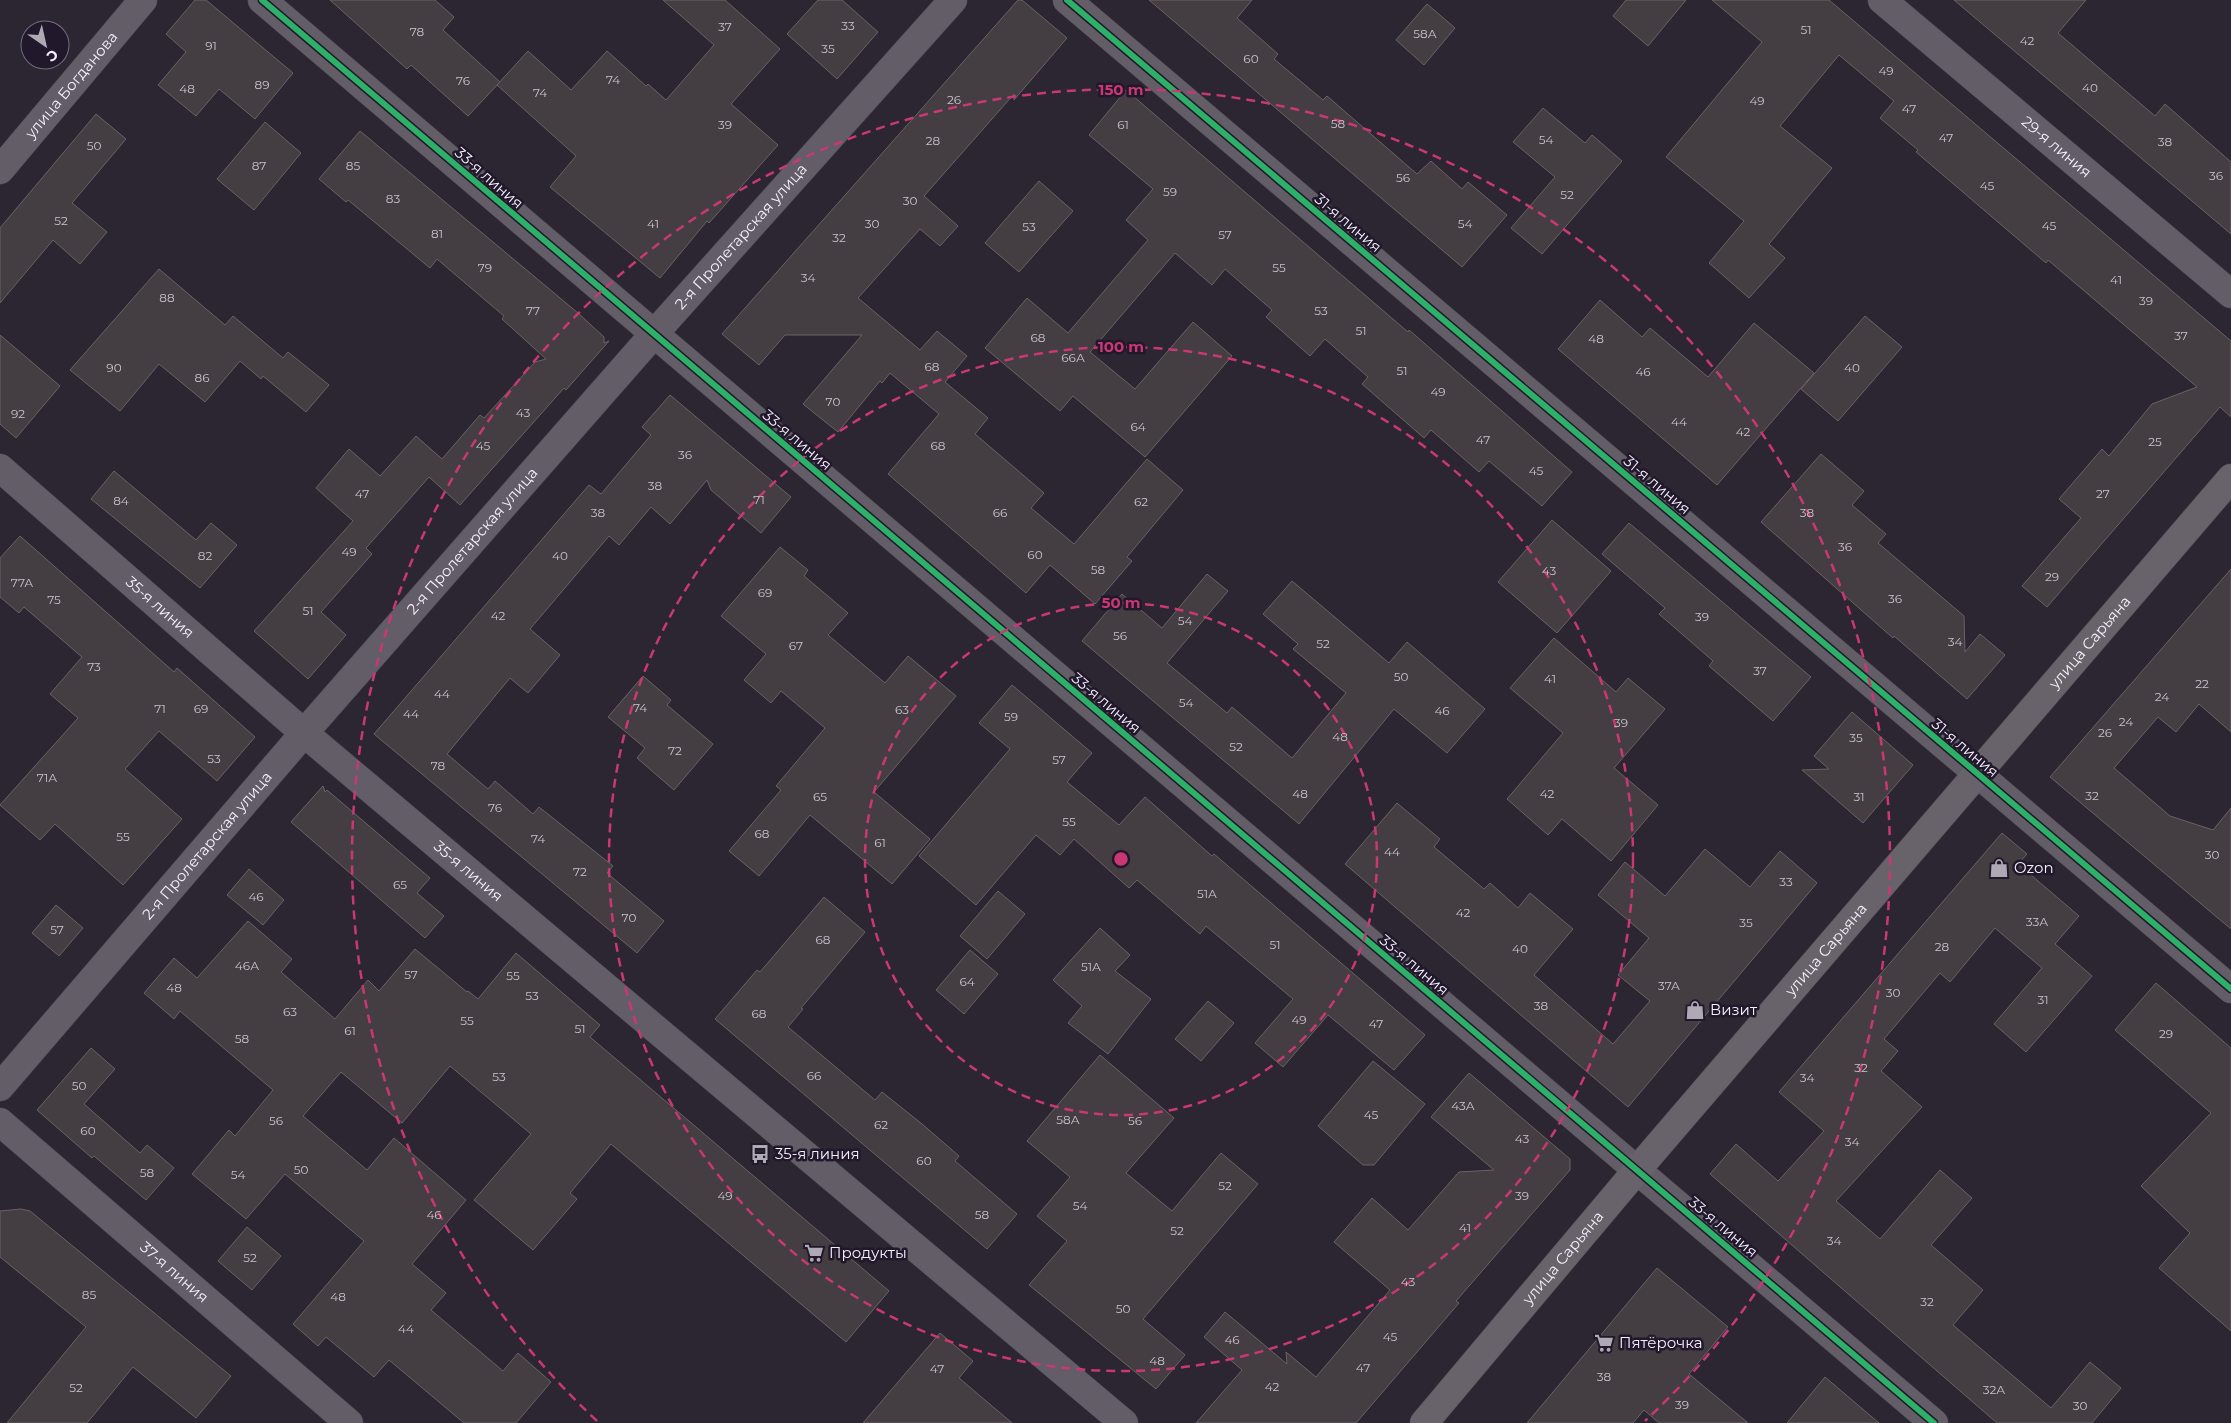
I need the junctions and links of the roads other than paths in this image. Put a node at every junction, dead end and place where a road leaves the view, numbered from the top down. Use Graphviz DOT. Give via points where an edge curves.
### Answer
graph roads {
  1 [pos="143,0"];
  2 [pos="262,0"];
  3 [pos="953,0"];
  4 [pos="1067,0"];
  5 [pos="1882,0"];
  6 [pos="0,170"];
  7 [pos="2231,294"];
  8 [pos="653,334"];
  9 [pos="0,468"];
  10 [pos="2231,478"];
  11 [pos="304,733"];
  12 [pos="1977,774"];
  13 [pos="2231,989"];
  14 [pos="0,1087"];
  15 [pos="0,1122"];
  16 [pos="1637,1170"];
  17 [pos="349,1423"];
  18 [pos="1124,1423"];
  19 [pos="1424,1423"];
  20 [pos="1934,1423"];
  1 -- 6 [label="street, улица Богданова"];
  2 -- 8 [label="street, 33-я линия"];
  3 -- 8 [label="street, 2-я Пролетарская улица"];
  4 -- 12 [label="street, 31-я линия"];
  5 -- 7 [label="street, 29-я линия"];
  8 -- 11 [label="street, 2-я Пролетарская улица"];
  8 -- 16 [label="street, 33-я линия"];
  9 -- 11 [label="street, 35-я линия"];
  10 -- 12 [label="main road, улица Сарьяна"];
  11 -- 14 [label="street, 2-я Пролетарская улица"];
  11 -- 18 [label="street, 35-я линия"];
  12 -- 13 [label="street, 31-я линия"];
  12 -- 16 [label="main road, улица Сарьяна"];
  15 -- 17 [label="street, 37-я линия"];
  16 -- 19 [label="main road, улица Сарьяна"];
  16 -- 20 [label="street, 33-я линия"];
}
